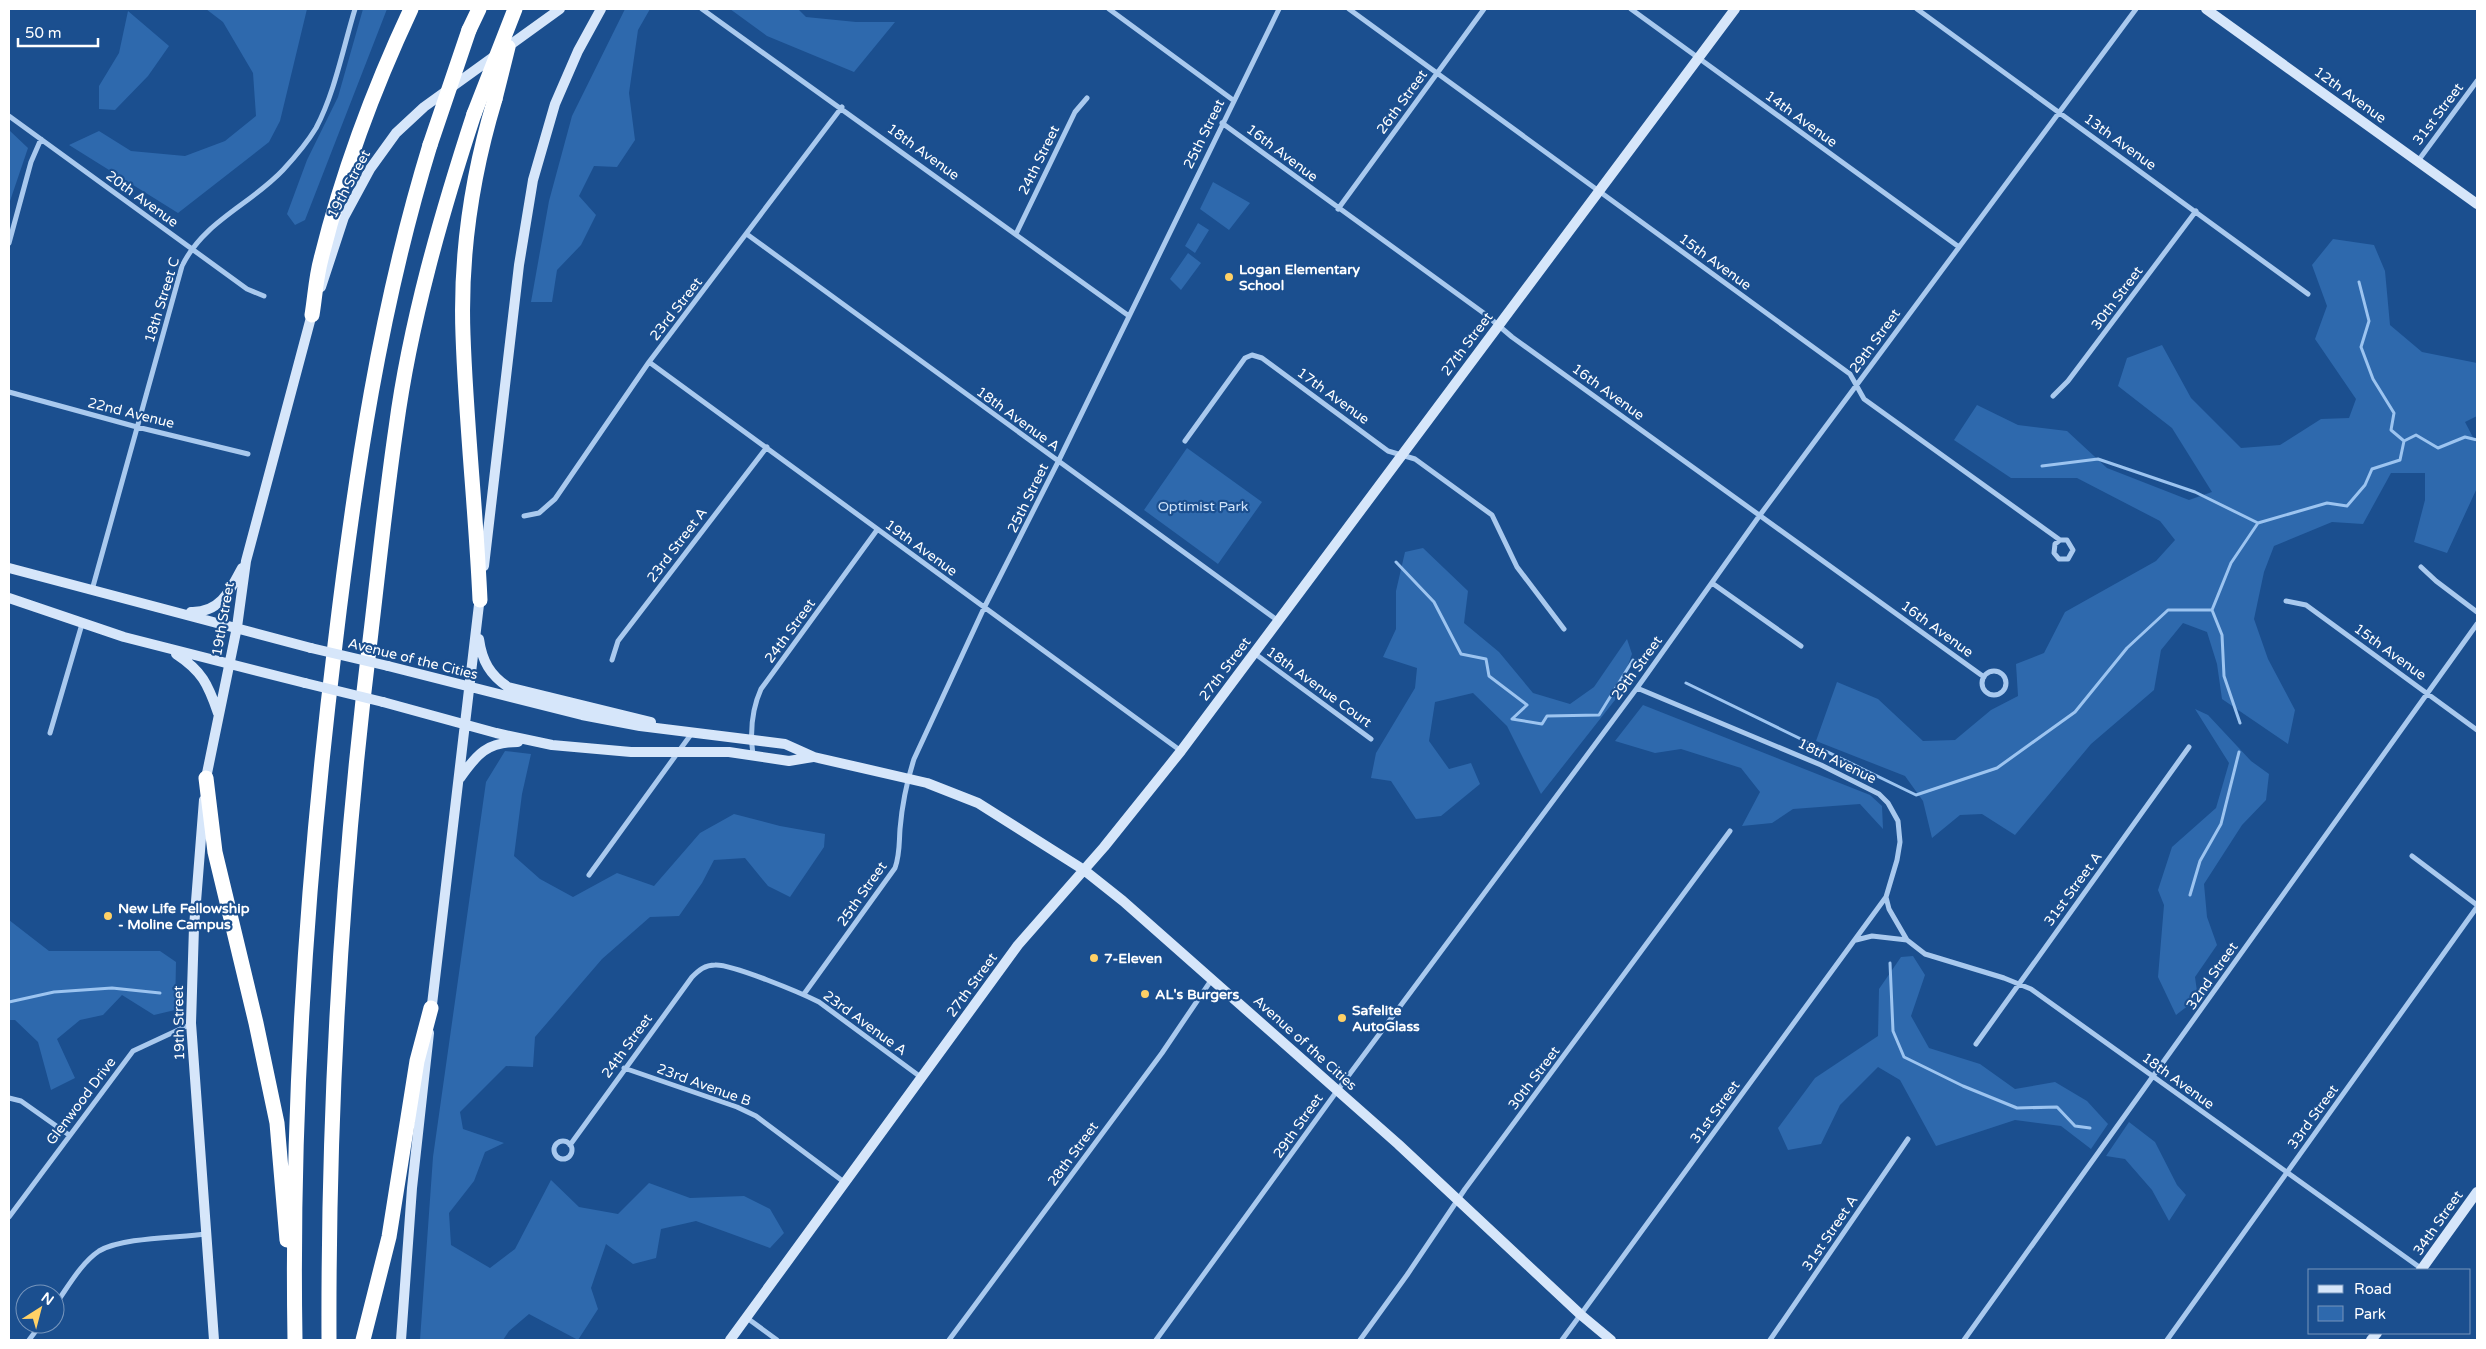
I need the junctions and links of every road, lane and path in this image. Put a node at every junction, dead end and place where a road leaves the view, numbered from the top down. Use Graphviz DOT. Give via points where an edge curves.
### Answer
graph roads {
  1 [pos="355,9"];
  2 [pos="411,9"];
  3 [pos="479,9"];
  4 [pos="516,9"];
  5 [pos="560,9"];
  6 [pos="601,9"];
  7 [pos="702,9"];
  8 [pos="1109,9"];
  9 [pos="1279,9"];
  10 [pos="1349,9"];
  11 [pos="1484,9"];
  12 [pos="1631,9"];
  13 [pos="1735,9"];
  14 [pos="1917,9"];
  15 [pos="2136,9"];
  16 [pos="2206,9"];
  17 [pos="1698,58"];
  18 [pos="1438,73"];
  19 [pos="2477,81"];
  20 [pos="1087,98"];
  21 [pos="1233,100"];
  22 [pos="842,107"];
  23 [pos="2060,112"];
  24 [pos="9,116"];
  25 [pos="1222,123"];
  26 [pos="41,139"];
  27 [pos="2418,161"];
  28 [pos="1598,192"];
  29 [pos="2477,204"];
  30 [pos="1338,209"];
  31 [pos="2196,211"];
  32 [pos="748,234"];
  33 [pos="1016,234"];
  34 [pos="9,243"];
  35 [pos="1959,247"];
  36 [pos="190,249"];
  37 [pos="2308,294"];
  38 [pos="264,296"];
  39 [pos="312,315"];
  40 [pos="1129,316"];
  41 [pos="1498,325"];
  42 [pos="649,362"];
  43 [pos="1856,385"];
  44 [pos="9,392"];
  45 [pos="2053,396"];
  46 [pos="137,427"];
  47 [pos="1184,441"];
  48 [pos="767,447"];
  49 [pos="248,454"];
  50 [pos="1400,454"];
  51 [pos="1058,462"];
  52 [pos="524,516"];
  53 [pos="1760,516"];
  54 [pos="877,530"];
  55 [pos="2060,540"];
  56 [pos="246,561"];
  57 [pos="2421,567"];
  58 [pos="9,568"];
  59 [pos="1712,583"];
  60 [pos="92,590"];
  61 [pos="9,598"];
  62 [pos="480,600"];
  63 [pos="2286,601"];
  64 [pos="984,608"];
  65 [pos="174,612"];
  66 [pos="2477,612"];
  67 [pos="477,619"];
  68 [pos="1277,620"];
  69 [pos="82,624"];
  70 [pos="2477,624"];
  71 [pos="237,627"];
  72 [pos="1564,630"];
  73 [pos="1801,646"];
  74 [pos="169,649"];
  75 [pos="1254,653"];
  76 [pos="612,660"];
  77 [pos="229,664"];
  78 [pos="1984,677"];
  79 [pos="470,687"];
  80 [pos="1637,688"];
  81 [pos="2428,693"];
  82 [pos="218,714"];
  83 [pos="465,724"];
  84 [pos="2477,730"];
  85 [pos="693,732"];
  86 [pos="50,733"];
  87 [pos="1371,738"];
  88 [pos="751,740"];
  89 [pos="537,741"];
  90 [pos="2189,747"];
  91 [pos="680,750"];
  92 [pos="1181,750"];
  93 [pos="753,755"];
  94 [pos="814,757"];
  95 [pos="908,777"];
  96 [pos="206,778"];
  97 [pos="460,779"];
  98 [pos="1730,831"];
  99 [pos="2412,856"];
  100 [pos="1084,870"];
  101 [pos="589,875"];
  102 [pos="1886,897"];
  103 [pos="2477,906"];
  104 [pos="1856,940"];
  105 [pos="1907,940"];
  106 [pos="708,966"];
  107 [pos="1212,978"];
  108 [pos="2019,984"];
  109 [pos="804,994"];
  110 [pos="431,1008"];
  111 [pos="191,1023"];
  112 [pos="1976,1044"];
  113 [pos="624,1068"];
  114 [pos="2154,1077"];
  115 [pos="922,1078"];
  116 [pos="1336,1091"];
  117 [pos="9,1098"];
  118 [pos="69,1135"];
  119 [pos="1908,1139"];
  120 [pos="570,1145"];
  121 [pos="2287,1173"];
  122 [pos="844,1182"];
  123 [pos="2477,1192"];
  124 [pos="1457,1200"];
  125 [pos="9,1217"];
  126 [pos="206,1234"];
  127 [pos="2421,1269"];
  128 [pos="2423,1269"];
  129 [pos="65,1292"];
  130 [pos="294,1311"];
  131 [pos="1581,1315"];
  132 [pos="747,1318"];
  133 [pos="214,1340"];
  134 [pos="295,1340"];
  135 [pos="329,1340"];
  136 [pos="363,1340"];
  137 [pos="401,1340"];
  138 [pos="730,1340"];
  139 [pos="777,1340"];
  140 [pos="950,1340"];
  141 [pos="1156,1340"];
  142 [pos="1360,1340"];
  143 [pos="1562,1340"];
  144 [pos="1611,1340"];
  145 [pos="1770,1340"];
  146 [pos="1964,1340"];
  147 [pos="2167,1340"];
  1 -- 36 [label="street, 18th Street C" via="333,84 309,139 271,182 218,220"];
  2 -- 39 [label="highway" via="366,117 343,183 320,260"];
  3 -- 130 [label="highway, bridge" via="430,145 400,254 374,378 347,544 326,718 300,1053"];
  4 -- 62 [label="highway, bridge" via="475,176 464,272 463,334"];
  4 -- 135 [label="highway, bridge" via="453,176 418,316 396,425 362,702 347,859 336,1016"];
  5 -- 39 [label="main road, 19th Street" via="424,107 383,150 344,217"];
  6 -- 62 [label="main road" via="562,86 533,180 519,265"];
  7 -- 22 [label="street, 18th Avenue"];
  8 -- 21 [label="street"];
  9 -- 21 [label="street, 25th Street"];
  10 -- 18 [label="street, 15th Avenue"];
  11 -- 18 [label="street, 26th Street"];
  12 -- 17 [label="street, 14th Avenue"];
  13 -- 17 [label="main road, 27th Street"];
  14 -- 23 [label="street, 13th Avenue"];
  15 -- 23 [label="street, 29th Street"];
  16 -- 27 [label="main road, 12th Avenue"];
  17 -- 28 [label="main road, 27th Street"];
  17 -- 35 [label="street, 14th Avenue"];
  18 -- 28 [label="street, 15th Avenue"];
  18 -- 30 [label="street, 26th Street"];
  19 -- 27 [label="street, 31st Street"];
  20 -- 33 [label="street, 24th Street" via="1075,112"];
  21 -- 25 [label="street, 25th Street"];
  22 -- 32 [label="street, 23rd Street"];
  22 -- 33 [label="street, 18th Avenue"];
  23 -- 31 [label="street, 13th Avenue"];
  23 -- 35 [label="street, 29th Street"];
  24 -- 26 [label="street, 20th Avenue"];
  25 -- 30 [label="street, 16th Avenue"];
  25 -- 40 [label="street, 25th Street"];
  26 -- 34 [label="street" via="31,162"];
  26 -- 36 [label="street, 20th Avenue"];
  27 -- 29 [label="main road, 12th Avenue"];
  28 -- 41 [label="main road, 27th Street"];
  28 -- 43 [label="street, 15th Avenue" via="1850,374"];
  30 -- 41 [label="street, 16th Avenue"];
  31 -- 37 [label="street, 13th Avenue"];
  31 -- 45 [label="street, 30th Street" via="2068,381"];
  32 -- 42 [label="street, 23rd Street"];
  32 -- 51 [label="street, 18th Avenue A"];
  33 -- 40 [label="street, 18th Avenue"];
  35 -- 43 [label="street, 29th Street"];
  36 -- 38 [label="street, 20th Avenue" via="247,289"];
  36 -- 46 [label="street, 18th Street C" via="182,266"];
  39 -- 56 [label="main road, 19th Street"];
  40 -- 51 [label="street, 25th Street"];
  41 -- 50 [label="main road, 27th Street"];
  41 -- 53 [label="street, 16th Avenue"];
  42 -- 48 [label="street, 19th Avenue"];
  42 -- 52 [label="street, 23rd Street" via="555,499 539,513"];
  43 -- 53 [label="street, 29th Street"];
  43 -- 55 [label="street, 15th Avenue" via="1864,399"];
  44 -- 46 [label="street, 22nd Avenue"];
  46 -- 49 [label="street, 22nd Avenue"];
  46 -- 60 [label="street, 18th Street C"];
  47 -- 50 [label="street, 17th Avenue" via="1245,358 1252,355 1262,358 1388,451"];
  48 -- 54 [label="street, 19th Avenue"];
  48 -- 76 [label="street, 23rd Street A" via="618,641"];
  50 -- 68 [label="main road, 27th Street"];
  50 -- 72 [label="street, 17th Avenue" via="1415,459 1492,515 1517,567"];
  51 -- 64 [label="street, 25th Street"];
  51 -- 68 [label="street, 18th Avenue A"];
  53 -- 59 [label="street, 29th Street"];
  53 -- 78 [label="street, 16th Avenue"];
  54 -- 64 [label="street, 19th Avenue"];
  54 -- 88 [label="street, 24th Street" via="761,689 755,705"];
  55 -- 55 [label="street, 15th Avenue" via="2054,544 2054,553 2059,558 2068,559 2073,546 2068,540"];
  56 -- 65 [label="main road" via="222,602 201,612"];
  56 -- 71 [label="main road, 19th Street"];
  57 -- 66 [label="street"];
  58 -- 60 [label="main road, Avenue of the Cities"];
  59 -- 73 [label="street"];
  59 -- 80 [label="street, 29th Street"];
  60 -- 65 [label="main road, Avenue of the Cities"];
  61 -- 69 [label="main road, Avenue of the Cities"];
  62 -- 67 [label="main road"];
  63 -- 81 [label="street, 15th Avenue" via="2306,606"];
  64 -- 92 [label="street, 19th Avenue"];
  64 -- 95 [label="street, 25th Street"];
  65 -- 71 [label="main road, Avenue of the Cities"];
  67 -- 79 [label="main road"];
  67 -- 85 [label="main road" via="481,655 496,678 508,687"];
  68 -- 75 [label="main road, 27th Street"];
  69 -- 74 [label="main road, Avenue of the Cities"];
  69 -- 86 [label="street"];
  70 -- 81 [label="street, 32nd Street"];
  71 -- 77 [label="main road, 19th Street"];
  71 -- 79 [label="main road, Avenue of the Cities, bridge"];
  74 -- 77 [label="main road, Avenue of the Cities"];
  74 -- 82 [label="main road" via="200,673"];
  75 -- 87 [label="street, 18th Avenue Court"];
  75 -- 92 [label="main road, 27th Street"];
  77 -- 82 [label="main road, 19th Street"];
  77 -- 83 [label="main road, Avenue of the Cities, bridge"];
  78 -- 78 [label="street, 16th Avenue" via="1982,687 1988,694 1997,696 2006,688 2006,678 2002,673 1991,671"];
  79 -- 83 [label="main road"];
  79 -- 85 [label="main road, Avenue of the Cities" via="582,715"];
  80 -- 102 [label="street, 18th Avenue" via="1821,765 1879,794 1898,821 1900,842"];
  80 -- 116 [label="street, 29th Street"];
  81 -- 84 [label="street, 15th Avenue"];
  81 -- 114 [label="street, 32nd Street"];
  82 -- 96 [label="main road, 19th Street"];
  83 -- 89 [label="main road, Avenue of the Cities" via="496,734"];
  83 -- 97 [label="main road"];
  85 -- 88 [label="main road, Avenue of the Cities"];
  85 -- 91 [label="street"];
  88 -- 93 [label="street, 24th Street"];
  88 -- 94 [label="main road, Avenue of the Cities" via="785,744"];
  89 -- 91 [label="main road, Avenue of the Cities" via="600,750"];
  89 -- 97 [label="main road" via="508,742 482,751"];
  90 -- 108 [label="street, 31st Street A"];
  91 -- 93 [label="main road, Avenue of the Cities"];
  91 -- 101 [label="street"];
  92 -- 100 [label="main road, 27th Street"];
  93 -- 94 [label="main road, Avenue of the Cities" via="789,761"];
  94 -- 95 [label="main road, Avenue of the Cities"];
  95 -- 100 [label="main road, Avenue of the Cities" via="978,803"];
  95 -- 109 [label="street, 25th Street" via="900,848 894,868"];
  96 -- 111 [label="main road, 19th Street" via="194,927"];
  96 -- 130 [label="highway" via="215,852 277,1124"];
  97 -- 110 [label="main road"];
  98 -- 124 [label="street, 30th Street"];
  99 -- 103 [label="street"];
  100 -- 107 [label="main road, Avenue of the Cities"];
  100 -- 115 [label="main road, 27th Street" via="1018,945"];
  102 -- 104 [label="street, 31st Street"];
  102 -- 105 [label="street, 18th Avenue" via="1889,909"];
  103 -- 121 [label="street, 33rd Street"];
  104 -- 105 [label="street, 18th Avenue" via="1872,936"];
  104 -- 131 [label="street, 31st Street"];
  105 -- 108 [label="street, 18th Avenue" via="1925,954"];
  106 -- 109 [label="street, 23rd Avenue A" via="726,965"];
  106 -- 113 [label="street, 24th Street" via="692,977"];
  107 -- 116 [label="main road, Avenue of the Cities"];
  107 -- 140 [label="street, 28th Street" via="1162,1053"];
  108 -- 112 [label="street, 31st Street A"];
  108 -- 114 [label="street, 18th Avenue" via="2031,989"];
  109 -- 115 [label="street, 23rd Avenue A"];
  110 -- 136 [label="highway" via="417,1061 388,1238"];
  110 -- 137 [label="main road" via="411,1198"];
  111 -- 118 [label="street, Glenwood Drive" via="133,1052"];
  111 -- 126 [label="main road, 19th Street"];
  113 -- 120 [label="street, 24th Street"];
  113 -- 122 [label="street, 23rd Avenue B" via="756,1116"];
  114 -- 121 [label="street, 18th Avenue"];
  114 -- 146 [label="street, 32nd Street"];
  115 -- 122 [label="main road, 27th Street"];
  116 -- 124 [label="main road, Avenue of the Cities"];
  116 -- 141 [label="street, 29th Street"];
  117 -- 118 [label="street" via="21,1101"];
  118 -- 125 [label="street, Glenwood Drive"];
  119 -- 145 [label="street, 31st Street A"];
  121 -- 127 [label="street, 18th Avenue"];
  121 -- 147 [label="street, 33rd Street"];
  122 -- 132 [label="main road, 27th Street"];
  123 -- 128 [label="main road, 34th Street"];
  124 -- 131 [label="main road, Avenue of the Cities"];
  124 -- 142 [label="street, 30th Street"];
  126 -- 129 [label="street" via="118,1243 100,1251"];
  126 -- 133 [label="main road, 19th Street"];
  130 -- 134 [label="highway"];
  131 -- 143 [label="street, 31st Street"];
  131 -- 144 [label="main road, Avenue of the Cities"];
  132 -- 138 [label="main road, 27th Street"];
  132 -- 139 [label="street"];
}
